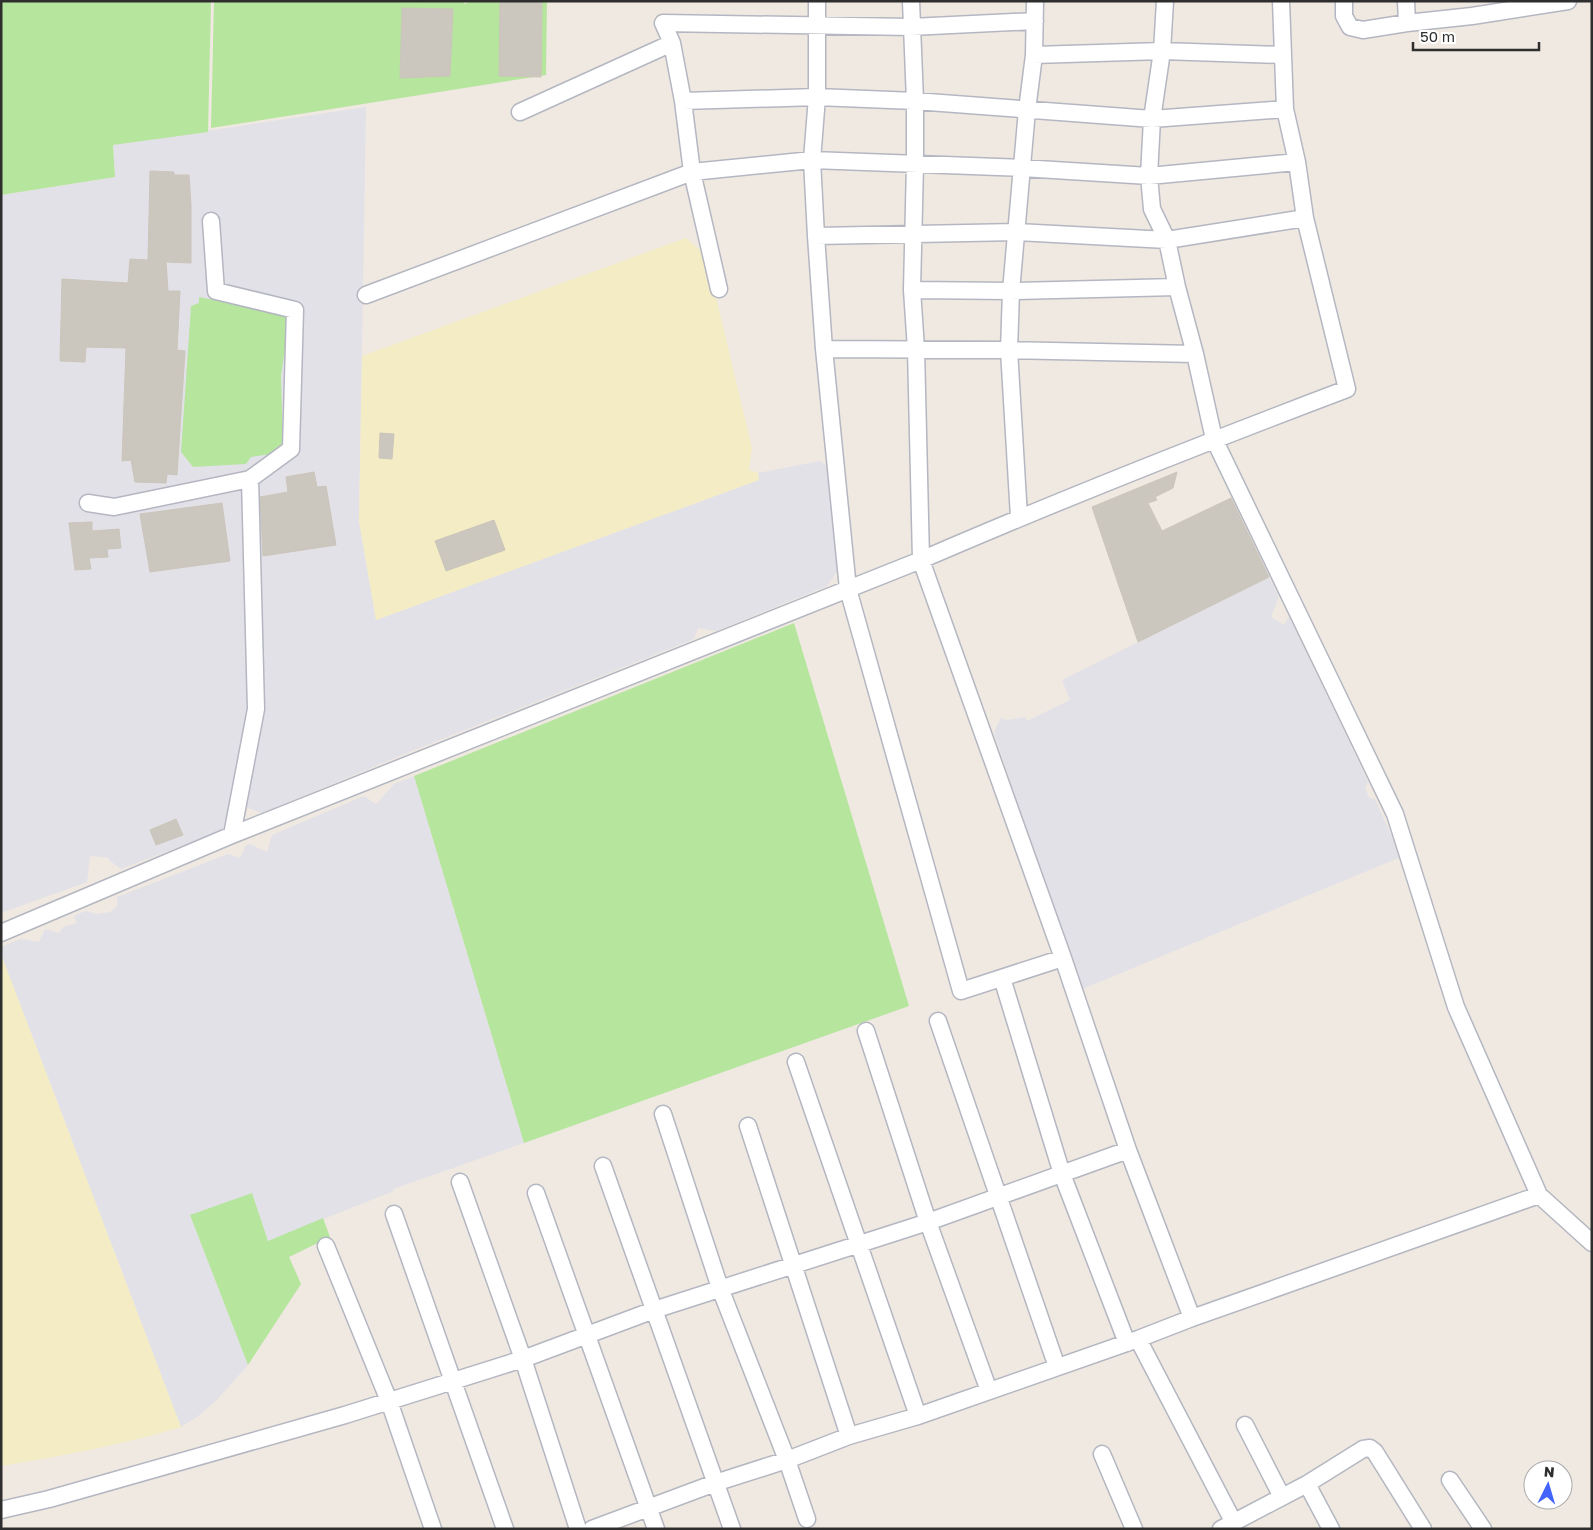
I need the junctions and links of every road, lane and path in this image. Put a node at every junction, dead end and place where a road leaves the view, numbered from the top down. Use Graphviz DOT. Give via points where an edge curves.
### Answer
graph roads {
  1 [pos="816,1"];
  2 [pos="911,1"];
  3 [pos="1035,1"];
  4 [pos="1165,1"];
  5 [pos="1281,1"];
  6 [pos="1344,1"];
  7 [pos="1406,1"];
  8 [pos="1568,1"];
  9 [pos="1539,3"];
  10 [pos="1471,8"];
  11 [pos="1036,21"];
  12 [pos="1407,22"];
  13 [pos="817,26"];
  14 [pos="911,27"];
  15 [pos="672,43"];
  16 [pos="1162,51"];
  17 [pos="1034,55"];
  18 [pos="1282,55"];
  19 [pos="816,97"];
  20 [pos="915,101"];
  21 [pos="683,102"];
  22 [pos="1285,109"];
  23 [pos="1027,110"];
  24 [pos="520,112"];
  25 [pos="1152,119"];
  26 [pos="812,160"];
  27 [pos="1297,162"];
  28 [pos="915,164"];
  29 [pos="1022,168"];
  30 [pos="692,172"];
  31 [pos="1149,176"];
  32 [pos="1305,218"];
  33 [pos="211,221"];
  34 [pos="1017,232"];
  35 [pos="913,234"];
  36 [pos="816,236"];
  37 [pos="1166,240"];
  38 [pos="1177,287"];
  39 [pos="719,288"];
  40 [pos="912,290"];
  41 [pos="1010,292"];
  42 [pos="366,295"];
  43 [pos="824,349"];
  44 [pos="916,349"];
  45 [pos="1009,350"];
  46 [pos="1195,354"];
  47 [pos="1214,439"];
  48 [pos="250,479"];
  49 [pos="88,503"];
  50 [pos="1019,517"];
  51 [pos="921,560"];
  52 [pos="848,589"];
  53 [pos="232,834"];
  54 [pos="1,934"];
  55 [pos="1063,958"];
  56 [pos="1002,978"];
  57 [pos="938,1021"];
  58 [pos="866,1031"];
  59 [pos="796,1062"];
  60 [pos="663,1114"];
  61 [pos="748,1126"];
  62 [pos="1128,1150"];
  63 [pos="603,1166"];
  64 [pos="1062,1174"];
  65 [pos="460,1182"];
  66 [pos="536,1193"];
  67 [pos="1539,1195"];
  68 [pos="998,1196"];
  69 [pos="394,1214"];
  70 [pos="928,1222"];
  71 [pos="1592,1242"];
  72 [pos="858,1244"];
  73 [pos="326,1246"];
  74 [pos="794,1265"];
  75 [pos="720,1288"];
  76 [pos="654,1310"];
  77 [pos="1192,1318"];
  78 [pos="588,1334"];
  79 [pos="1132,1341"];
  80 [pos="523,1359"];
  81 [pos="1057,1367"];
  82 [pos="454,1381"];
  83 [pos="989,1391"];
  84 [pos="389,1402"];
  85 [pos="918,1416"];
  86 [pos="1245,1425"];
  87 [pos="849,1436"];
  88 [pos="1102,1454"];
  89 [pos="787,1460"];
  90 [pos="1450,1480"];
  91 [pos="715,1483"];
  92 [pos="1307,1484"];
  93 [pos="1282,1497"];
  94 [pos="649,1508"];
  95 [pos="1,1510"];
  96 [pos="807,1519"];
  97 [pos="1228,1526"];
  98 [pos="433,1529"];
  99 [pos="505,1529"];
  100 [pos="578,1529"];
  101 [pos="592,1529"];
  102 [pos="656,1529"];
  103 [pos="732,1529"];
  104 [pos="1134,1529"];
  105 [pos="1331,1529"];
  106 [pos="1423,1529"];
  107 [pos="1484,1529"];
  1 -- 13 [label="street"];
  2 -- 14 [label="street"];
  3 -- 11 [label="street"];
  4 -- 16 [label="street"];
  5 -- 18 [label="street"];
  6 -- 12 [label="street" via="1344,16 1350,28 1363,30"];
  7 -- 12 [label="street"];
  8 -- 9 [label="street"];
  9 -- 10 [label="street"];
  10 -- 12 [label="street"];
  11 -- 14 [label="street"];
  11 -- 17 [label="street"];
  13 -- 14 [label="street"];
  13 -- 15 [label="street" via="663,23"];
  13 -- 19 [label="street"];
  14 -- 20 [label="street"];
  15 -- 21 [label="street"];
  15 -- 24 [label="street"];
  16 -- 17 [label="street"];
  16 -- 18 [label="street"];
  16 -- 25 [label="street"];
  17 -- 23 [label="street"];
  18 -- 22 [label="street"];
  19 -- 20 [label="street"];
  19 -- 21 [label="street"];
  19 -- 26 [label="street"];
  20 -- 23 [label="street"];
  20 -- 28 [label="street"];
  21 -- 30 [label="street"];
  22 -- 25 [label="street"];
  22 -- 27 [label="street"];
  23 -- 25 [label="street"];
  23 -- 29 [label="street"];
  25 -- 31 [label="street"];
  26 -- 28 [label="street"];
  26 -- 30 [label="street"];
  26 -- 36 [label="street"];
  27 -- 31 [label="street"];
  27 -- 32 [label="street"];
  28 -- 29 [label="street"];
  28 -- 35 [label="street"];
  29 -- 31 [label="street"];
  29 -- 34 [label="street"];
  30 -- 39 [label="street"];
  30 -- 42 [label="street"];
  31 -- 37 [label="street" via="1152,209"];
  32 -- 37 [label="street"];
  32 -- 47 [label="street" via="1347,389"];
  33 -- 48 [label="street" via="216,290 295,310 292,449"];
  34 -- 35 [label="street"];
  34 -- 37 [label="street"];
  34 -- 41 [label="street"];
  35 -- 36 [label="street"];
  35 -- 40 [label="street"];
  36 -- 43 [label="street"];
  37 -- 38 [label="street"];
  38 -- 41 [label="street"];
  38 -- 46 [label="street"];
  40 -- 41 [label="street"];
  40 -- 44 [label="street"];
  41 -- 45 [label="street"];
  43 -- 44 [label="street"];
  43 -- 52 [label="street"];
  44 -- 45 [label="street"];
  44 -- 51 [label="street"];
  45 -- 46 [label="street"];
  45 -- 50 [label="street"];
  46 -- 47 [label="street"];
  47 -- 50 [label="street"];
  47 -- 67 [label="street" via="1395,814 1456,1007"];
  48 -- 49 [label="street" via="114,507"];
  48 -- 53 [label="street" via="256,709"];
  50 -- 51 [label="street"];
  51 -- 52 [label="street"];
  51 -- 55 [label="street"];
  52 -- 53 [label="street"];
  52 -- 56 [label="street" via="961,991"];
  53 -- 54 [label="street"];
  55 -- 56 [label="street"];
  55 -- 62 [label="street"];
  56 -- 64 [label="street"];
  57 -- 68 [label="street"];
  58 -- 70 [label="street"];
  59 -- 72 [label="street"];
  60 -- 75 [label="street"];
  61 -- 74 [label="street"];
  62 -- 64 [label="street"];
  62 -- 77 [label="street"];
  63 -- 76 [label="street"];
  64 -- 68 [label="street"];
  64 -- 79 [label="street"];
  65 -- 80 [label="street"];
  66 -- 78 [label="street"];
  67 -- 71 [label="street"];
  67 -- 77 [label="street"];
  68 -- 70 [label="street"];
  68 -- 81 [label="street"];
  69 -- 82 [label="street"];
  70 -- 72 [label="street"];
  70 -- 83 [label="street"];
  72 -- 74 [label="street"];
  72 -- 85 [label="street"];
  73 -- 84 [label="street"];
  74 -- 75 [label="street"];
  74 -- 87 [label="street"];
  75 -- 76 [label="street"];
  75 -- 89 [label="street"];
  76 -- 78 [label="street"];
  76 -- 91 [label="street"];
  77 -- 79 [label="street"];
  78 -- 80 [label="street"];
  78 -- 94 [label="street"];
  79 -- 81 [label="street"];
  79 -- 97 [label="street"];
  80 -- 82 [label="street"];
  80 -- 100 [label="street"];
  81 -- 83 [label="street"];
  82 -- 84 [label="street"];
  82 -- 99 [label="street"];
  83 -- 85 [label="street"];
  84 -- 95 [label="street"];
  84 -- 98 [label="street"];
  85 -- 87 [label="street"];
  86 -- 93 [label="street"];
  87 -- 89 [label="street"];
  88 -- 104 [label="street"];
  89 -- 91 [label="street"];
  89 -- 96 [label="street"];
  90 -- 107 [label="street"];
  91 -- 94 [label="street"];
  91 -- 103 [label="street"];
  92 -- 93 [label="street"];
  92 -- 105 [label="street"];
  92 -- 106 [label="street" via="1370,1448"];
  93 -- 97 [label="street"];
  94 -- 101 [label="street"];
  94 -- 102 [label="street"];
}
